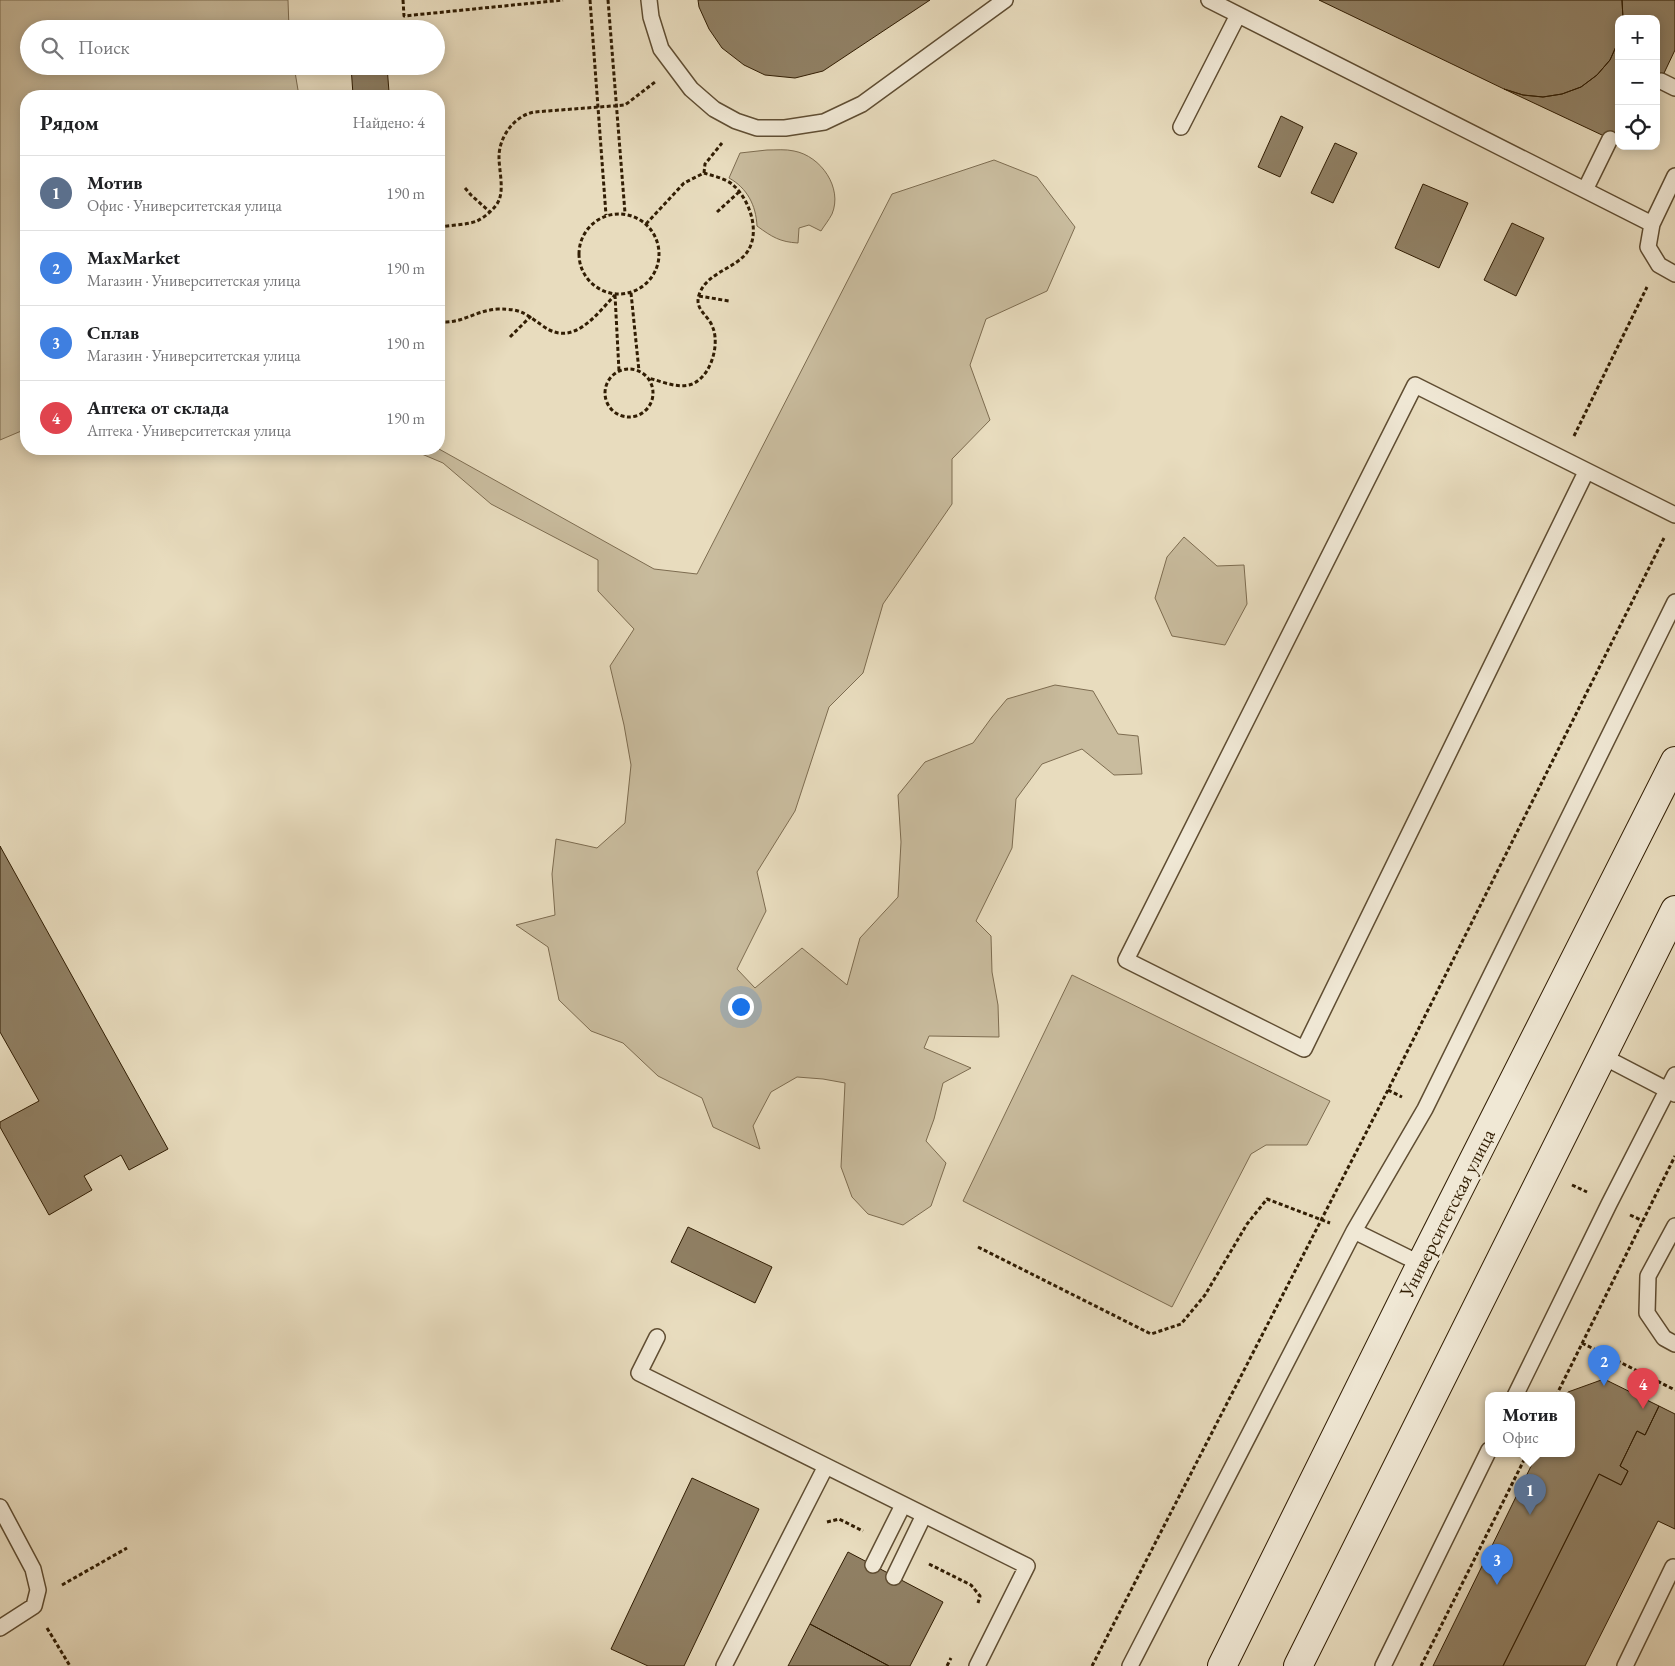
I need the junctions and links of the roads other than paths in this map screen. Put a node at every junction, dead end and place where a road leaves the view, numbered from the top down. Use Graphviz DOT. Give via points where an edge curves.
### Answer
graph roads {
  1 [pos="649,0"];
  2 [pos="1005,0"];
  3 [pos="1209,0"];
  4 [pos="1238,15"];
  5 [pos="1660,81"];
  6 [pos="1675,88"];
  7 [pos="1181,127"];
  8 [pos="1610,139"];
  9 [pos="1675,176"];
  10 [pos="1585,190"];
  11 [pos="1652,224"];
  12 [pos="1675,274"];
  13 [pos="1586,472"];
  14 [pos="1675,515"];
  15 [pos="1675,602"];
  16 [pos="1675,761"];
  17 [pos="1675,910"];
  18 [pos="1602,1056"];
  19 [pos="1675,1075"];
  20 [pos="1671,1092"];
  21 [pos="1675,1226"];
  22 [pos="1354,1232"];
  23 [pos="1421,1264"];
  24 [pos="657,1338"];
  25 [pos="1675,1344"];
  26 [pos="1517,1392"];
  27 [pos="1486,1457"];
  28 [pos="826,1466"];
  29 [pos="902,1505"];
  30 [pos="0,1507"];
  31 [pos="924,1516"];
  32 [pos="873,1565"];
  33 [pos="1675,1568"];
  34 [pos="894,1577"];
  35 [pos="0,1628"];
  36 [pos="724,1666"];
  37 [pos="977,1666"];
  38 [pos="1130,1666"];
  39 [pos="1222,1666"];
  40 [pos="1298,1666"];
  41 [pos="1383,1666"];
  42 [pos="1625,1666"];
  1 -- 2 [label="lane" via="661,49 691,89 714,109 757,128 824,122 862,104"];
  3 -- 4 [label="lane"];
  4 -- 7 [label="lane"];
  4 -- 10 [label="lane"];
  5 -- 6 [label="lane"];
  8 -- 10 [label="lane"];
  9 -- 11 [label="lane"];
  10 -- 11 [label="lane"];
  11 -- 12 [label="lane" via="1648,247 1658,265"];
  13 -- 13 [label="lane" via="1304,1050 1126,960 1414,385"];
  13 -- 14 [label="lane"];
  15 -- 22 [label="lane" via="1425,1109"];
  16 -- 23 [label="main road, Университетская улица"];
  17 -- 18 [label="main road"];
  18 -- 20 [label="lane"];
  18 -- 40 [label="main road"];
  19 -- 20 [label="lane"];
  20 -- 26 [label="lane" via="1609,1204"];
  21 -- 25 [label="lane" via="1648,1276 1647,1313 1664,1338"];
  22 -- 23 [label="lane"];
  22 -- 38 [label="lane"];
  23 -- 39 [label="main road, Университетская улица"];
  24 -- 28 [label="lane" via="639,1373"];
  27 -- 41 [label="lane"];
  28 -- 29 [label="lane"];
  28 -- 36 [label="lane"];
  29 -- 31 [label="lane"];
  29 -- 32 [label="lane"];
  30 -- 35 [label="lane" via="33,1569 38,1590 34,1606"];
  31 -- 34 [label="lane"];
  31 -- 37 [label="lane" via="1027,1566"];
  33 -- 42 [label="lane"];
}
